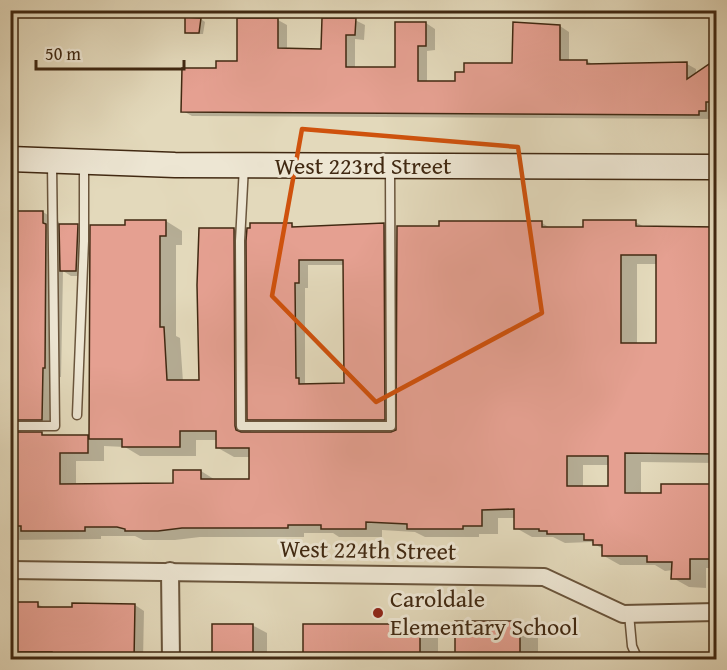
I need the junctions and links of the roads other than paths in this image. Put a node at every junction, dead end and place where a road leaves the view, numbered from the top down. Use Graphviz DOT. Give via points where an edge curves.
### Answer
graph roads {
  1 [pos="10,159"];
  2 [pos="52,159"];
  3 [pos="84,161"];
  4 [pos="244,166"];
  5 [pos="390,166"];
  6 [pos="717,167"];
  7 [pos="77,415"];
  8 [pos="10,426"];
  9 [pos="10,570"];
  10 [pos="170,572"];
  11 [pos="717,612"];
  12 [pos="629,614"];
  13 [pos="171,660"];
  14 [pos="638,660"];
  1 -- 2 [label="main road, West 223rd Street"];
  2 -- 3 [label="main road, West 223rd Street"];
  2 -- 8 [label="lane" via="55,426"];
  3 -- 4 [label="main road, West 223rd Street"];
  3 -- 7 [label="lane"];
  4 -- 5 [label="main road, West 223rd Street"];
  4 -- 5 [label="lane" via="240,241 241,426 391,426"];
  5 -- 6 [label="main road, West 223rd Street"];
  9 -- 10 [label="street, West 224th Street"];
  10 -- 12 [label="street, West 224th Street" via="544,577"];
  10 -- 13 [label="street"];
  11 -- 12 [label="street, West 224th Street"];
  12 -- 14 [label="lane" via="632,646"];
}
